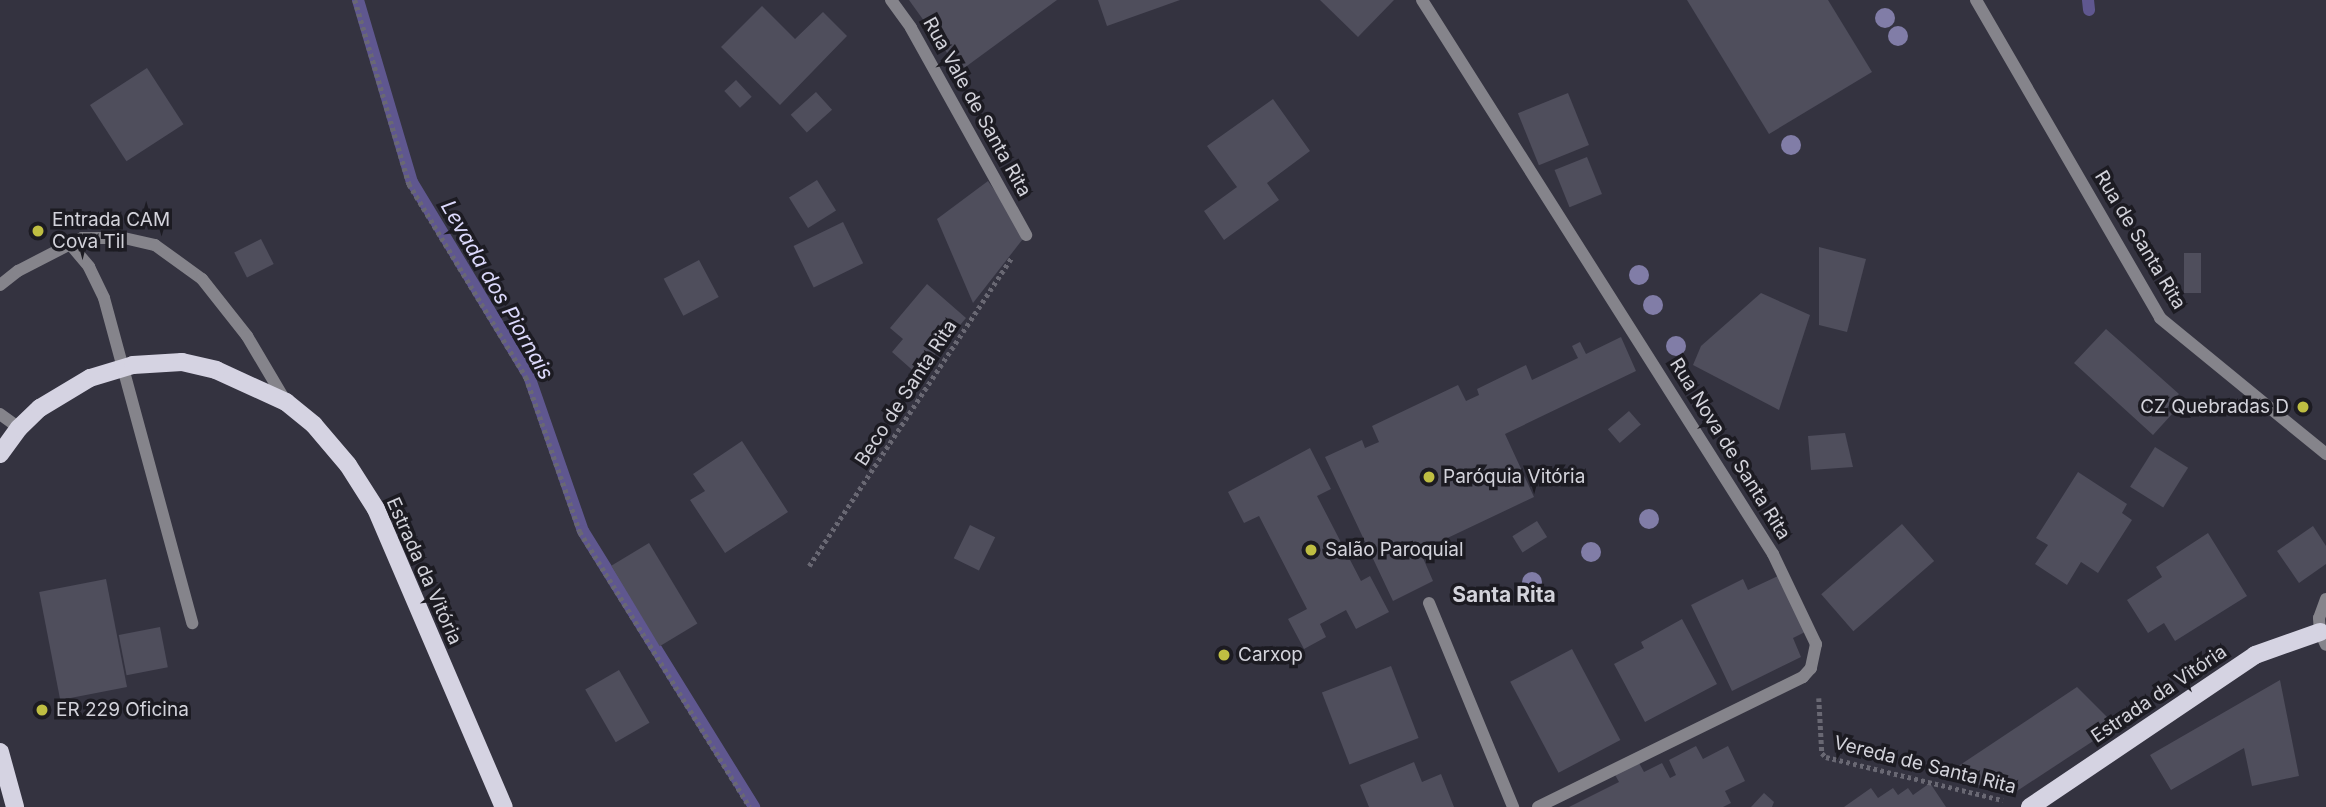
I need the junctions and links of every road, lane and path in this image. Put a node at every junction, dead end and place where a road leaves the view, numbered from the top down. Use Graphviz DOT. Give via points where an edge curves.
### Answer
graph roads {
  1 [pos="355,0"];
  2 [pos="891,0"];
  3 [pos="1422,0"];
  4 [pos="1976,0"];
  5 [pos="1026,235"];
  6 [pos="70,244"];
  7 [pos="0,285"];
  8 [pos="286,402"];
  9 [pos="0,414"];
  10 [pos="19,428"];
  11 [pos="0,454"];
  12 [pos="2326,454"];
  13 [pos="809,566"];
  14 [pos="2326,598"];
  15 [pos="1429,603"];
  16 [pos="192,623"];
  17 [pos="2323,638"];
  18 [pos="1819,701"];
  19 [pos="0,752"];
  20 [pos="15,807"];
  21 [pos="505,807"];
  22 [pos="750,807"];
  23 [pos="1513,807"];
  24 [pos="1538,807"];
  25 [pos="2031,807"];
  1 -- 22 [label="path" via="410,184 526,377 580,532"];
  2 -- 5 [label="street, Rua Vale de Santa Rita"];
  3 -- 24 [label="street, Rua Nova de Santa Rita" via="1773,554 1816,644 1811,668 1803,677"];
  4 -- 12 [label="street, Rua de Santa Rita" via="2160,318"];
  5 -- 13 [label="path, Beco de Santa Rita"];
  6 -- 7 [label="street"];
  6 -- 8 [label="street" via="94,237 155,244 202,279 247,336"];
  6 -- 16 [label="street" via="89,267 104,298"];
  8 -- 10 [label="main road, Estrada da Vitória, bridge" via="216,370 182,362 133,365 90,378 40,408"];
  8 -- 21 [label="main road, Estrada da Vitória" via="314,425 376,509"];
  9 -- 10 [label="street"];
  10 -- 11 [label="main road, Estrada da Vitória"];
  14 -- 17 [label="street" via="2319,618"];
  15 -- 23 [label="street"];
  17 -- 25 [label="main road, Estrada da Vitória" via="2255,655"];
  18 -- 25 [label="path, Vereda de Santa Rita" via="1823,755 1831,760"];
  19 -- 20 [label="main road"];
}
